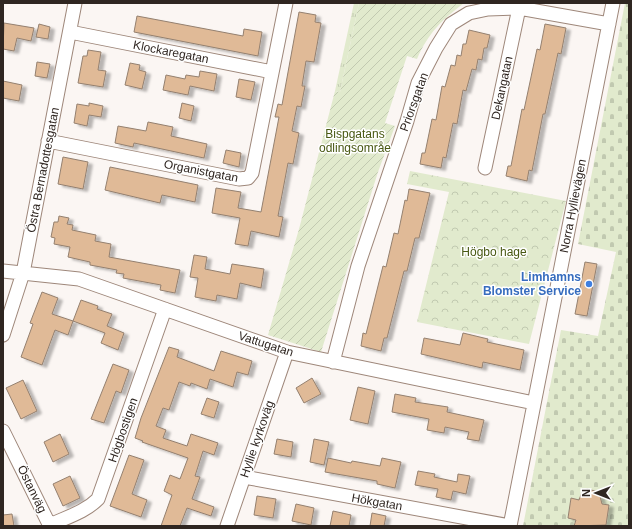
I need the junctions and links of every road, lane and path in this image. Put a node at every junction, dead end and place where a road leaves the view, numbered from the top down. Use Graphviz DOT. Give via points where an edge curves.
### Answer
graph roads {
  1 [pos="75,3"];
  2 [pos="286,3"];
  3 [pos="613,3"];
  4 [pos="519,8"];
  5 [pos="609,24"];
  6 [pos="70,32"];
  7 [pos="272,72"];
  8 [pos="48,141"];
  9 [pos="485,168"];
  10 [pos="3,271"];
  11 [pos="23,273"];
  12 [pos="165,309"];
  13 [pos="3,335"];
  14 [pos="287,352"];
  15 [pos="333,362"];
  16 [pos="534,403"];
  17 [pos="3,430"];
  18 [pos="244,477"];
  19 [pos="50,525"];
  20 [pos="227,526"];
  21 [pos="510,526"];
  1 -- 6 [label="street, Östra Bernadottesgatan"];
  2 -- 7 [label="street, Organistgatan"];
  3 -- 5 [label="street, Norra Hyllievägen"];
  4 -- 5 [label="street, Priorsgatan"];
  4 -- 9 [label="street, Dekangatan"];
  4 -- 15 [label="street, Priorsgatan" via="488,9 469,13 451,24 436,48 418,83 358,266"];
  5 -- 16 [label="street, Norra Hyllievägen"];
  6 -- 7 [label="street, Klockaregatan"];
  6 -- 8 [label="street, Östra Bernadottesgatan"];
  7 -- 8 [label="street, Organistgatan" via="252,173 248,178 239,179"];
  8 -- 11 [label="street, Östra Bernadottesgatan"];
  10 -- 11 [label="street, Vattugatan"];
  11 -- 12 [label="street, Vattugatan" via="79,279"];
  11 -- 13 [label="street, Östra Bernadottesgatan"];
  12 -- 14 [label="street, Vattugatan"];
  12 -- 19 [label="street, Högbostigen" via="98,499 91,506"];
  14 -- 15 [label="street, Vattugatan"];
  14 -- 18 [label="street, Hyllie kyrkoväg"];
  15 -- 16 [label="street, Vattugatan"];
  16 -- 21 [label="street, Norra Hyllievägen"];
  17 -- 19 [label="street, Östanväg"];
  18 -- 20 [label="street, Hyllie kyrkoväg"];
  18 -- 21 [label="street, Hökgatan"];
}
